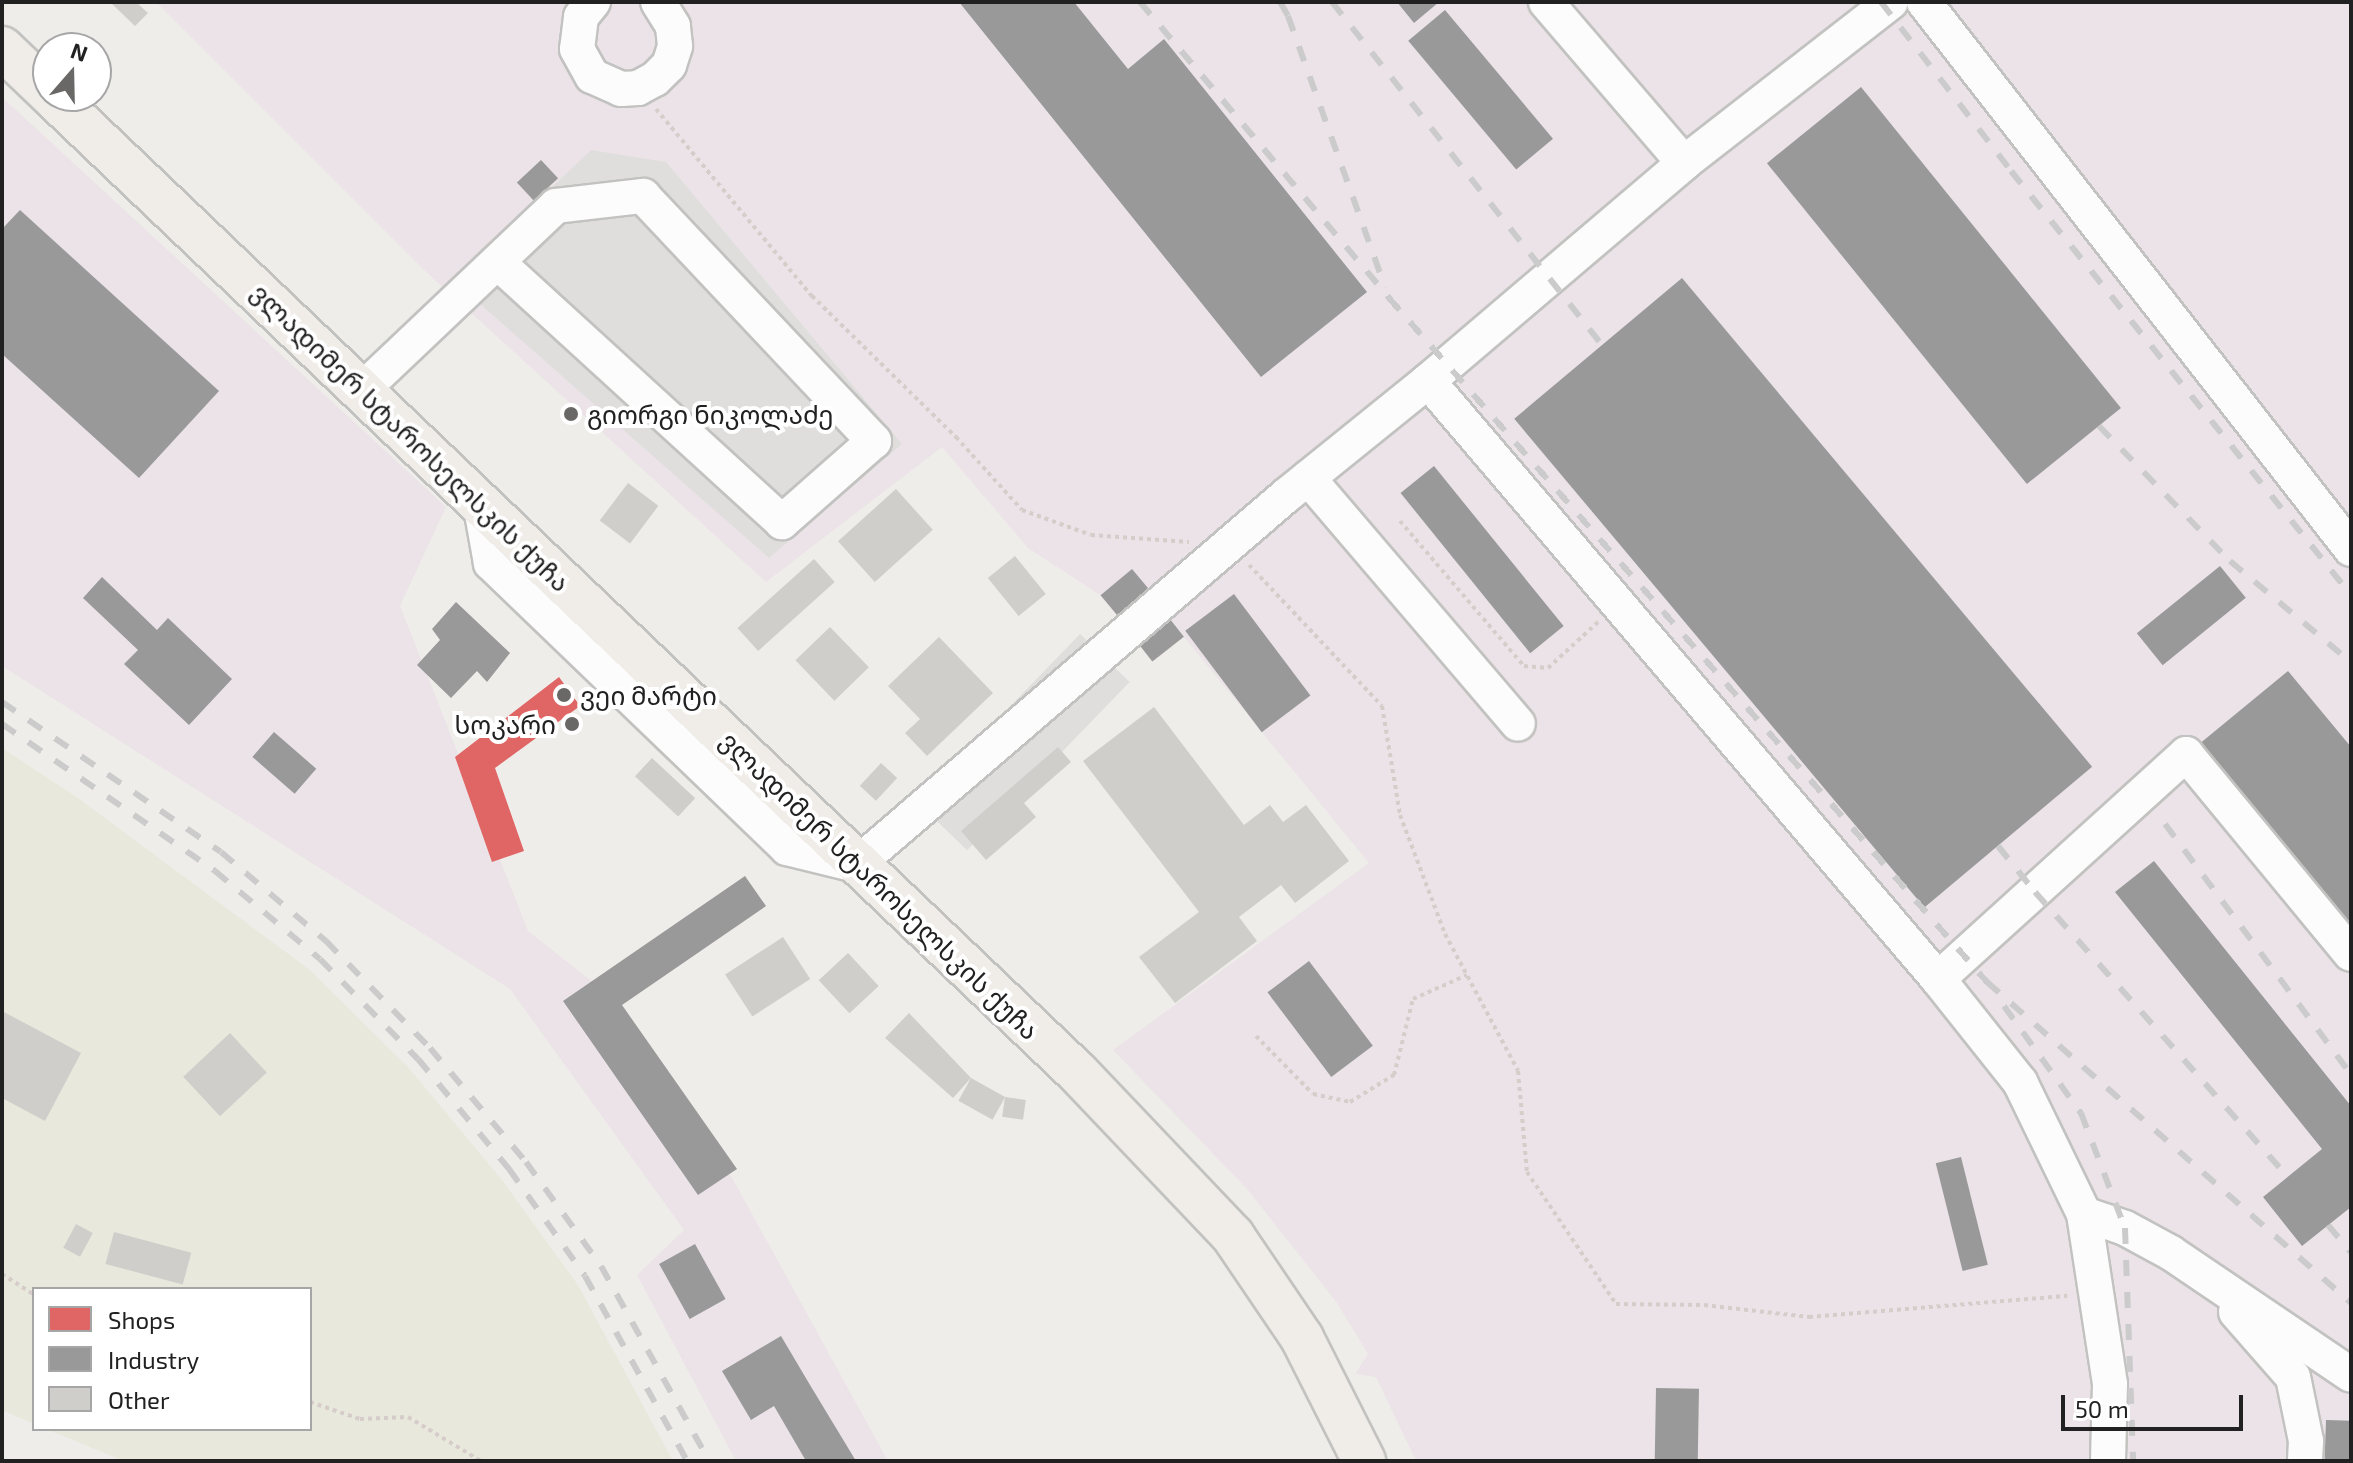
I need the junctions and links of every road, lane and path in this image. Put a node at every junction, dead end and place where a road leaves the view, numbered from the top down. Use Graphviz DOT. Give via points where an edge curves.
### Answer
graph roads {
  1 [pos="1546,2"];
  2 [pos="1891,2"];
  3 [pos="1924,2"];
  4 [pos="591,3"];
  5 [pos="664,4"];
  6 [pos="2,48"];
  7 [pos="32,77"];
  8 [pos="638,88"];
  9 [pos="69,112"];
  10 [pos="1684,163"];
  11 [pos="498,263"];
  12 [pos="1428,381"];
  13 [pos="362,390"];
  14 [pos="1308,478"];
  15 [pos="480,502"];
  16 [pos="1400,521"];
  17 [pos="1229,544"];
  18 [pos="2351,549"];
  19 [pos="1618,604"];
  20 [pos="627,643"];
  21 [pos="575,644"];
  22 [pos="626,693"];
  23 [pos="1518,724"];
  24 [pos="856,865"];
  25 [pos="2351,954"];
  26 [pos="1467,975"];
  27 [pos="1938,979"];
  28 [pos="1256,1036"];
  29 [pos="2084,1214"];
  30 [pos="2171,1253"];
  31 [pos="2,1274"];
  32 [pos="32,1294"];
  33 [pos="2098,1294"];
  34 [pos="2351,1375"];
  35 [pos="312,1403"];
  36 [pos="481,1461"];
  37 [pos="1364,1461"];
  38 [pos="2108,1461"];
  39 [pos="2305,1461"];
  1 -- 10 [label="lane"];
  2 -- 10 [label="lane"];
  3 -- 18 [label="lane"];
  4 -- 8 [label="lane" via="576,32 582,64 606,85"];
  5 -- 8 [label="lane" via="674,36 669,65"];
  6 -- 7 [label="main road"];
  8 -- 17 [label="path" via="812,296 956,437 1022,510 1091,535"];
  9 -- 13 [label="main road, ვლადიმერ სტაროსელსკის ქუჩა"];
  10 -- 12 [label="lane"];
  11 -- 11 [label="lane" via="782,522 874,441 643,196 556,206"];
  11 -- 13 [label="lane"];
  12 -- 14 [label="lane"];
  12 -- 19 [label="lane"];
  13 -- 15 [label="main road, ვლადიმერ სტაროსელსკის ქუჩა"];
  14 -- 17 [label="lane"];
  14 -- 23 [label="lane"];
  15 -- 20 [label="main road, ვლადიმერ სტაროსელსკის ქუჩა"];
  15 -- 21 [label="lane" via="491,563"];
  16 -- 19 [label="path" via="1524,666 1548,668"];
  17 -- 24 [label="lane"];
  17 -- 26 [label="path" via="1382,706 1400,815 1445,934"];
  19 -- 27 [label="lane"];
  20 -- 21 [label="lane"];
  20 -- 22 [label="lane"];
  20 -- 24 [label="main road, ვლადიმერ სტაროსელსკის ქუჩა"];
  21 -- 22 [label="lane"];
  22 -- 24 [label="lane" via="787,848"];
  24 -- 37 [label="main road, ვლადიმერ სტაროსელსკის ქუჩა" via="1078,1073 1233,1236 1302,1338"];
  25 -- 27 [label="lane" via="2186,754"];
  26 -- 28 [label="path" via="1413,999 1394,1075 1350,1102 1313,1094"];
  26 -- 33 [label="path" via="1518,1071 1527,1172 1616,1304 1704,1305 1809,1317"];
  27 -- 29 [label="lane" via="2020,1082"];
  29 -- 30 [label="lane"];
  29 -- 33 [label="lane"];
  30 -- 34 [label="lane"];
  30 -- 39 [label="lane" via="2230,1306 2293,1377"];
  31 -- 32 [label="path"];
  33 -- 38 [label="lane" via="2110,1384"];
  35 -- 36 [label="path" via="360,1419 408,1417"];
}
